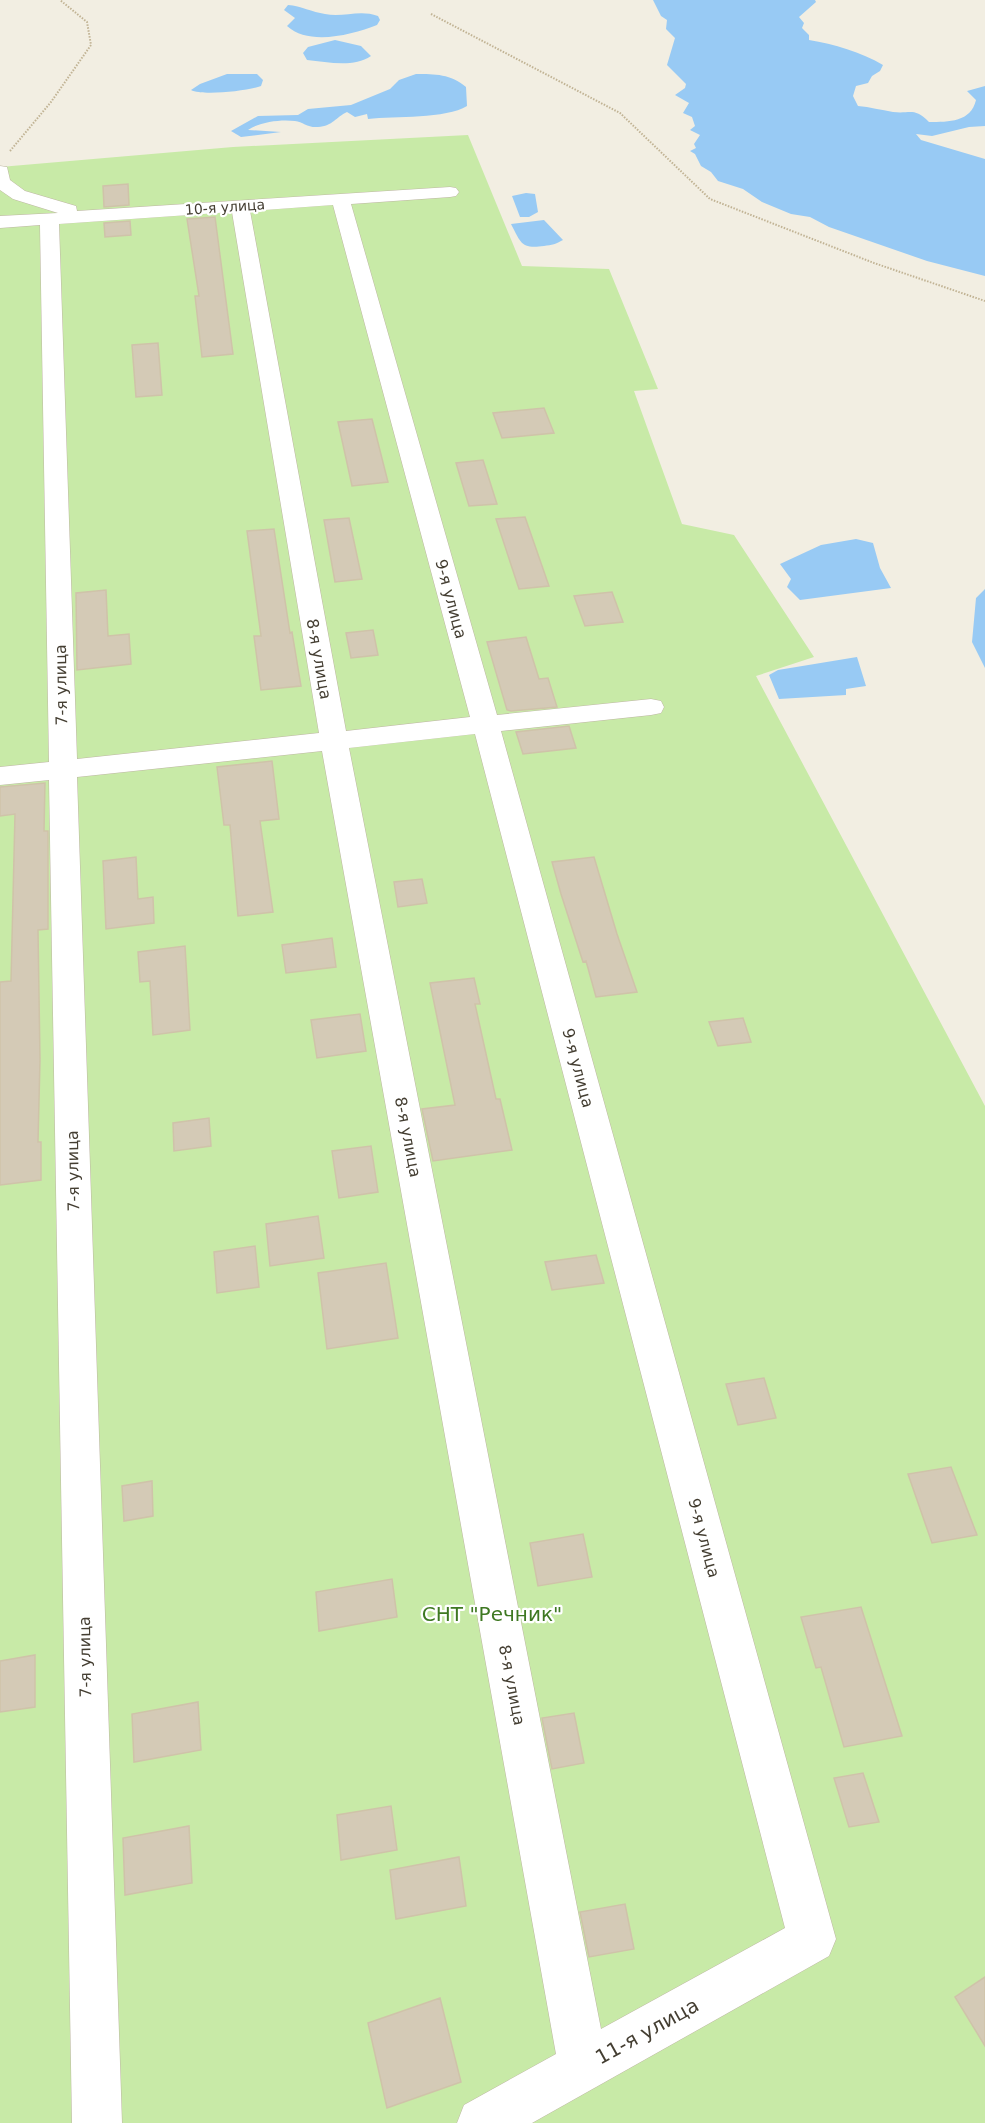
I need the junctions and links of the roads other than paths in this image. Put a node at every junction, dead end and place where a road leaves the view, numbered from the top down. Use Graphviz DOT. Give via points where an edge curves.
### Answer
graph roads {
  1 [pos="1,171"];
  2 [pos="450,192"];
  3 [pos="340,199"];
  4 [pos="240,206"];
  5 [pos="88,216"];
  6 [pos="49,219"];
  7 [pos="0,222"];
  8 [pos="651,707"];
  9 [pos="486,725"];
  10 [pos="334,741"];
  11 [pos="63,769"];
  12 [pos="0,776"];
  13 [pos="812,1939"];
  14 [pos="583,2067"];
  15 [pos="97,2123"];
  16 [pos="482,2123"];
  1 -- 5 [label="street" via="2,182 20,195"];
  2 -- 3 [label="street, 10-я улица"];
  3 -- 4 [label="street, 10-я улица"];
  3 -- 9 [label="street, 9-я улица"];
  4 -- 5 [label="street, 10-я улица"];
  4 -- 10 [label="street, 8-я улица"];
  5 -- 6 [label="street, 10-я улица"];
  6 -- 7 [label="street, 10-я улица"];
  6 -- 11 [label="street, 7-я улица"];
  8 -- 9 [label="street"];
  9 -- 10 [label="street"];
  9 -- 13 [label="street, 9-я улица"];
  10 -- 11 [label="street"];
  10 -- 14 [label="street, 8-я улица"];
  11 -- 12 [label="street"];
  11 -- 15 [label="street, 7-я улица"];
  13 -- 14 [label="street, 11-я улица"];
  14 -- 16 [label="street, 11-я улица"];
}
